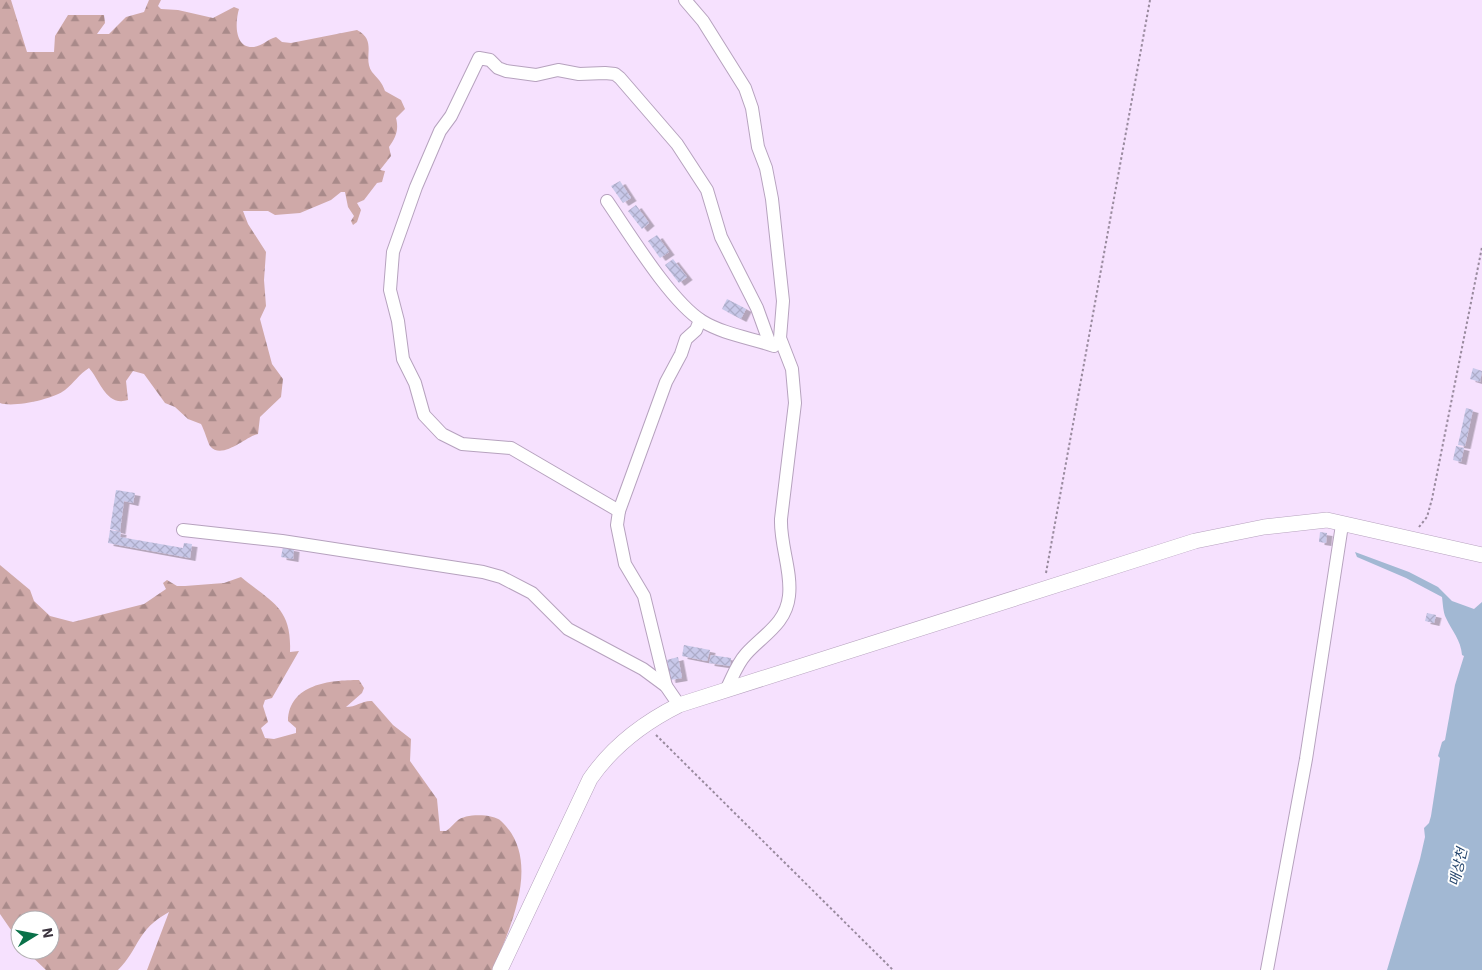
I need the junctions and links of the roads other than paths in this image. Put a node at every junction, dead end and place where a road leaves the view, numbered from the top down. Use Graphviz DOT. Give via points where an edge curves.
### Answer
graph roads {
  1 [pos="685,0"];
  2 [pos="607,201"];
  3 [pos="700,320"];
  4 [pos="776,346"];
  5 [pos="619,511"];
  6 [pos="1342,525"];
  7 [pos="182,530"];
  8 [pos="1482,555"];
  9 [pos="666,686"];
  10 [pos="727,688"];
  11 [pos="679,705"];
  12 [pos="500,970"];
  13 [pos="1267,970"];
  1 -- 4 [label="street" via="704,21 734,68 752,108 758,147 772,199 783,301 780,338"];
  2 -- 3 [label="street" via="649,263"];
  3 -- 4 [label="street"];
  3 -- 5 [label="street" via="696,330 686,339 666,382"];
  4 -- 5 [label="street" via="721,237 707,190 677,144 620,78 615,74 579,74 558,70 536,75 506,71 490,60 479,58 436,140 393,252 390,290 405,367 415,383 424,415 442,434 462,444 511,448"];
  4 -- 10 [label="street" via="792,368 795,403 780,535 789,596 782,620 745,655"];
  5 -- 9 [label="street" via="618,534 625,564 644,596"];
  6 -- 8 [label="street"];
  6 -- 10 [label="street" via="1328,520 1309,521 1196,541"];
  6 -- 13 [label="street" via="1306,759"];
  7 -- 9 [label="street" via="282,540 501,577 532,593 568,630 626,659"];
  9 -- 11 [label="street"];
  10 -- 11 [label="street"];
  11 -- 12 [label="street" via="646,725 603,762 590,779"];
}
